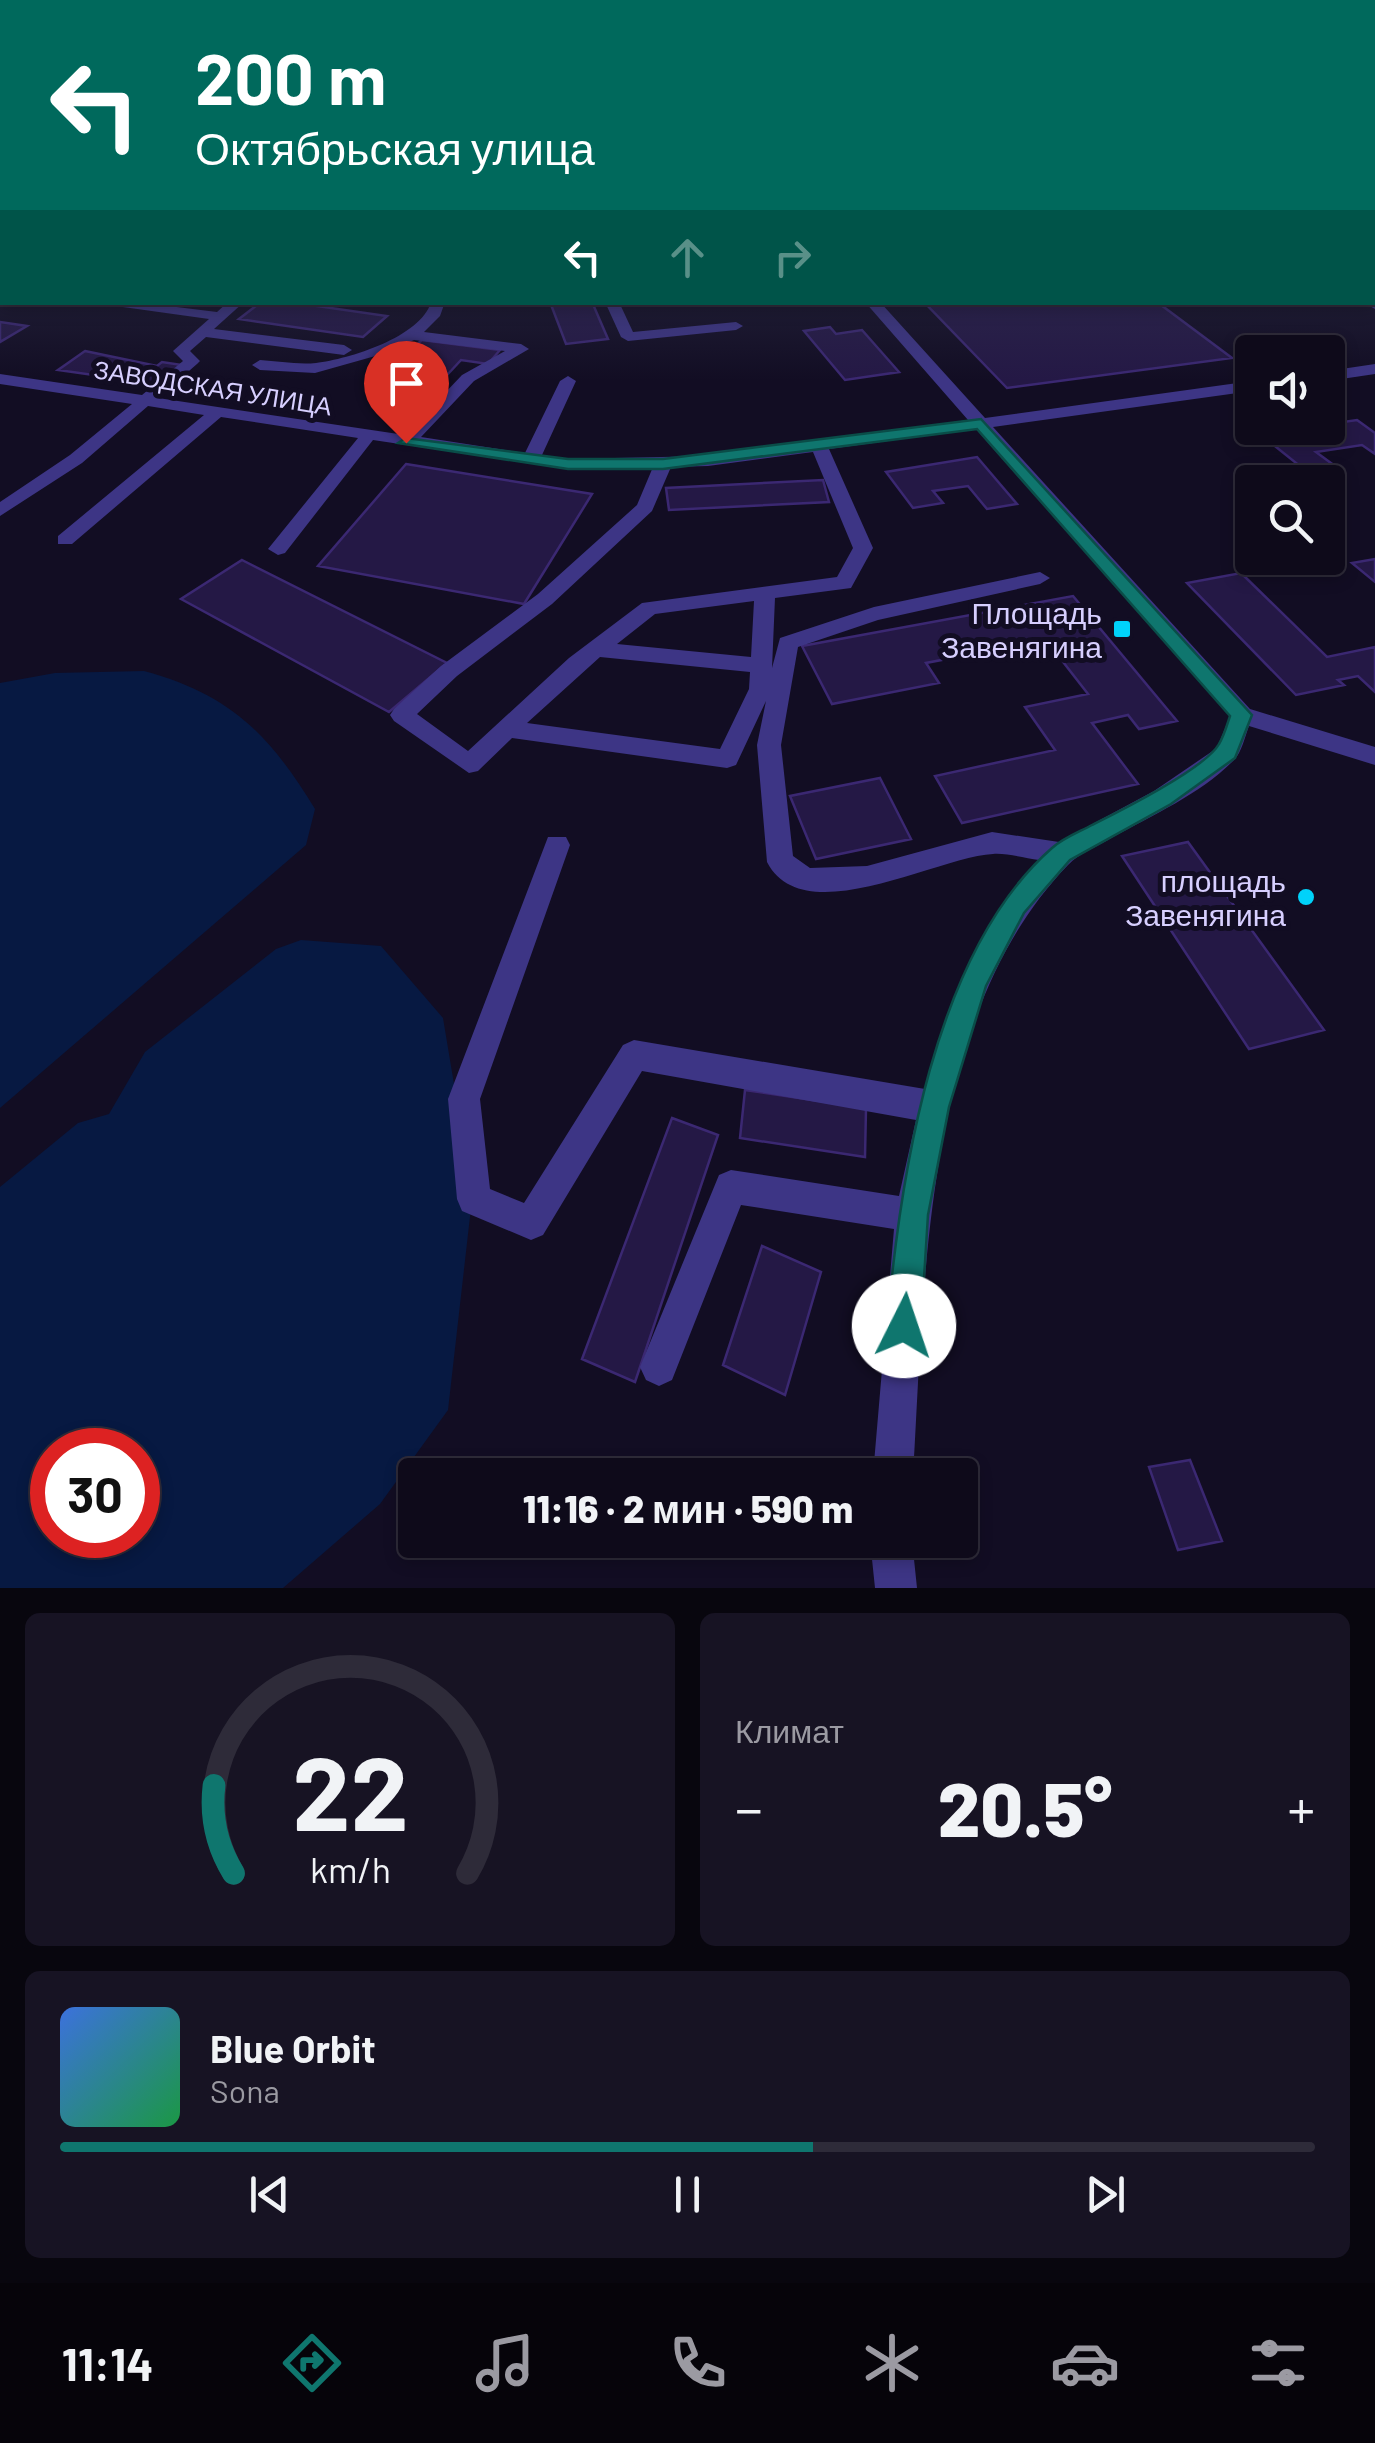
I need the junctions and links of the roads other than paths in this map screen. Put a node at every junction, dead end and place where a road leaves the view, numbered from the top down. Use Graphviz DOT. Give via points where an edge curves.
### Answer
graph roads {
  1 [pos="121,305"];
  2 [pos="233,305"];
  3 [pos="437,305"];
  4 [pos="613,305"];
  5 [pos="875,305"];
  6 [pos="218,316"];
  7 [pos="736,326"];
  8 [pos="199,332"];
  9 [pos="412,335"];
  10 [pos="344,350"];
  11 [pos="260,365"];
  12 [pos="1373,369"];
  13 [pos="1345,373"];
  14 [pos="0,379"];
  15 [pos="568,381"];
  16 [pos="1235,388"];
  17 [pos="140,401"];
  18 [pos="216,414"];
  19 [pos="981,424"];
  20 [pos="366,437"];
  21 [pos="406,443"];
  22 [pos="819,446"];
  23 [pos="530,459"];
  24 [pos="663,464"];
  25 [pos="0,510"];
  26 [pos="65,540"];
  27 [pos="278,549"];
  28 [pos="1040,578"];
  29 [pos="764,593"];
  30 [pos="596,648"];
  31 [pos="761,666"];
  32 [pos="1242,715"];
  33 [pos="508,729"];
  34 [pos="1375,756"];
  35 [pos="556,845"];
  36 [pos="1062,853"];
  37 [pos="935,1107"];
  38 [pos="912,1215"];
  39 [pos="660,1366"];
  40 [pos="894,1458"];
  41 [pos="893,1558"];
  42 [pos="896,1588"];
  1 -- 6 [label="street"];
  2 -- 6 [label="street"];
  3 -- 9 [label="street"];
  4 -- 7 [label="street" via="628,337"];
  5 -- 19 [label="street"];
  6 -- 8 [label="street"];
  8 -- 10 [label="street"];
  8 -- 17 [label="street" via="181,352 192,361"];
  9 -- 11 [label="street" via="315,368"];
  9 -- 21 [label="street" via="521,349 468,378"];
  12 -- 13 [label="street"];
  14 -- 17 [label="street, ЗАВОДСКАЯ УЛИЦА"];
  15 -- 23 [label="street"];
  16 -- 19 [label="street, ЗАВОДСКАЯ УЛИЦА"];
  17 -- 18 [label="street, ЗАВОДСКАЯ УЛИЦА"];
  17 -- 25 [label="street" via="76,459"];
  18 -- 20 [label="street, ЗАВОДСКАЯ УЛИЦА"];
  18 -- 26 [label="street"];
  19 -- 22 [label="street, ЗАВОДСКАЯ УЛИЦА"];
  19 -- 32 [label="street"];
  20 -- 21 [label="street, ЗАВОДСКАЯ УЛИЦА"];
  20 -- 27 [label="street"];
  21 -- 23 [label="street, ЗАВОДСКАЯ УЛИЦА"];
  22 -- 24 [label="street, ЗАВОДСКАЯ УЛИЦА"];
  22 -- 29 [label="street" via="863,548 844,583"];
  23 -- 24 [label="street, ЗАВОДСКАЯ УЛИЦА"];
  24 -- 33 [label="street" via="645,507 545,600 402,715 469,764"];
  28 -- 36 [label="street" via="874,614 788,643 769,745 780,862 806,879 867,877 992,843"];
  29 -- 30 [label="street" via="649,608"];
  29 -- 31 [label="street"];
  30 -- 31 [label="street"];
  30 -- 33 [label="street"];
  31 -- 33 [label="street" via="760,690 727,759"];
  32 -- 34 [label="street"];
  32 -- 36 [label="street" via="1227,752 1163,798"];
  35 -- 37 [label="street" via="464,1098 474,1199 531,1223 634,1056"];
  36 -- 37 [label="street" via="1015,906 973,983"];
  37 -- 38 [label="street"];
  38 -- 39 [label="street" via="731,1187"];
  38 -- 40 [label="street"];
  41 -- 42 [label="street"];
}
